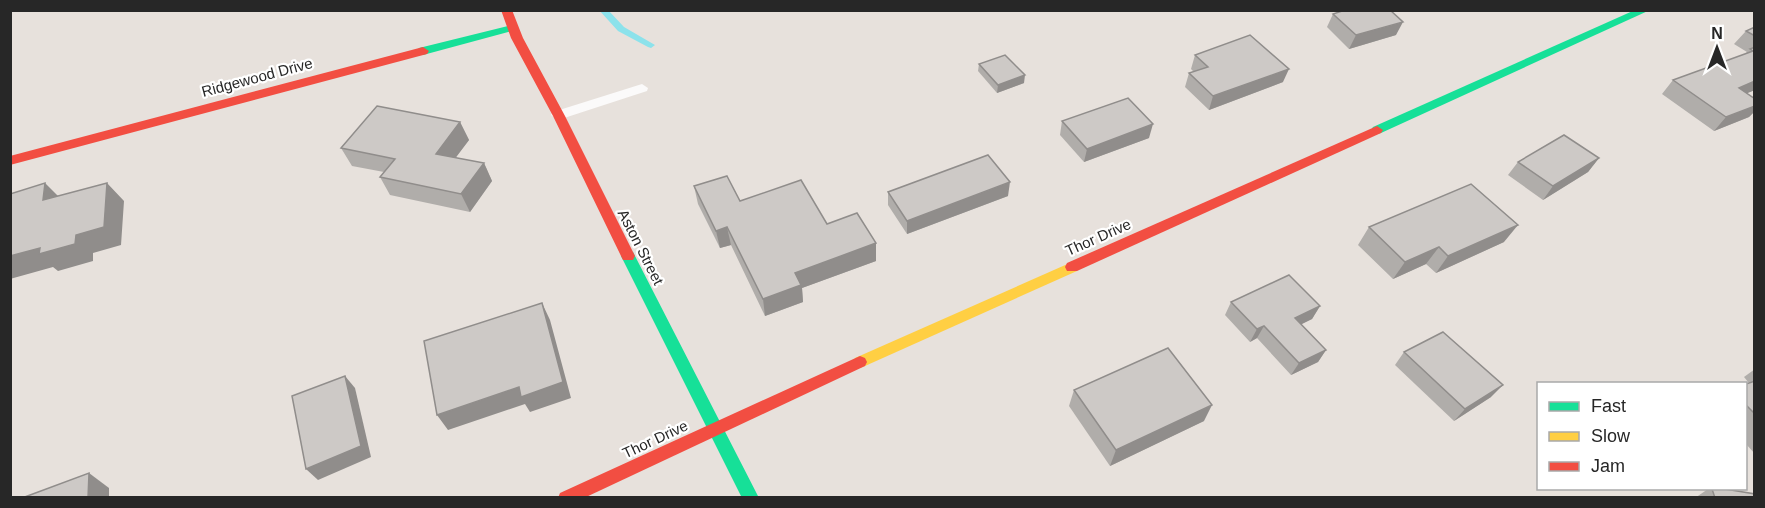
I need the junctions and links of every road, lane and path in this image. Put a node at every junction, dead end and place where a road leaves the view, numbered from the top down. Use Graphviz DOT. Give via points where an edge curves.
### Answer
graph roads {
  1 [pos="506,10"];
  2 [pos="1645,10"];
  3 [pos="512,28"];
  4 [pos="642,88"];
  5 [pos="558,115"];
  6 [pos="10,161"];
  7 [pos="716,429"];
  8 [pos="566,498"];
  9 [pos="751,498"];
  1 -- 3 [label="street, Aston Street"];
  2 -- 7 [label="street, Thor Drive"];
  3 -- 5 [label="street, Aston Street"];
  3 -- 6 [label="street, Ridgewood Drive"];
  4 -- 5 [label="lane"];
  5 -- 7 [label="street, Aston Street"];
  7 -- 8 [label="street, Thor Drive"];
  7 -- 9 [label="street, Aston Street"];
}
